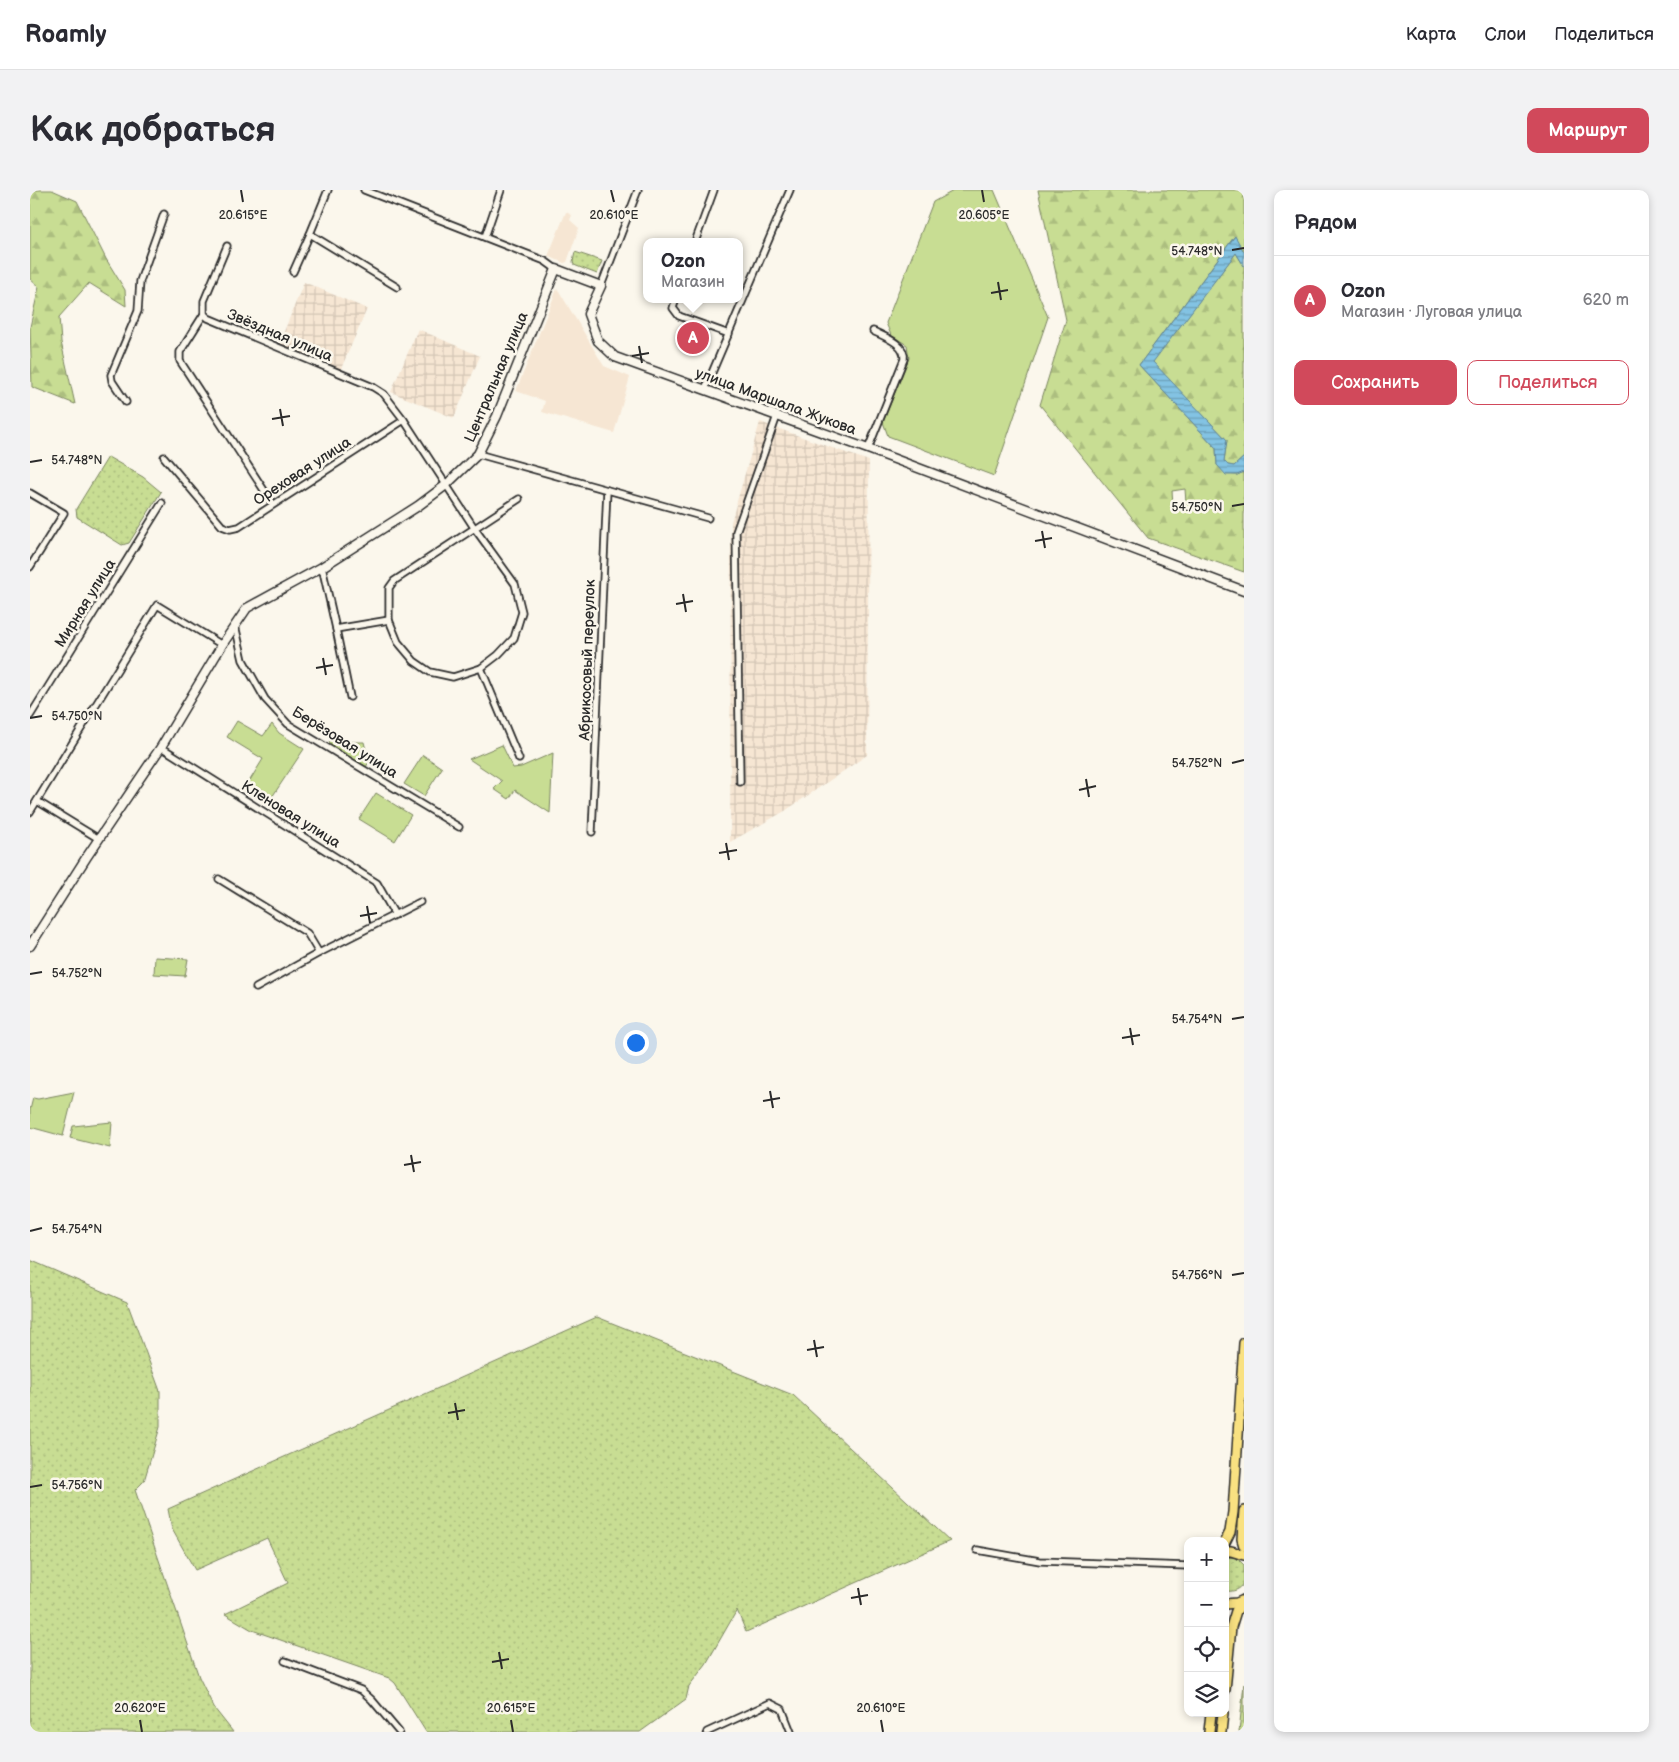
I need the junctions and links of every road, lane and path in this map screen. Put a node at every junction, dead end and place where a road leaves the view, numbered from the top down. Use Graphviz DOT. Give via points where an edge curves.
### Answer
graph roads {
  1 [pos="328,190"];
  2 [pos="364,190"];
  3 [pos="501,190"];
  4 [pos="638,190"];
  5 [pos="714,190"];
  6 [pos="790,190"];
  7 [pos="164,214"];
  8 [pos="310,234"];
  9 [pos="484,237"];
  10 [pos="696,238"];
  11 [pos="227,246"];
  12 [pos="556,269"];
  13 [pos="293,272"];
  14 [pos="600,286"];
  15 [pos="396,287"];
  16 [pos="743,301"];
  17 [pos="675,303"];
  18 [pos="742,303"];
  19 [pos="204,314"];
  20 [pos="873,331"];
  21 [pos="729,334"];
  22 [pos="705,389"];
  23 [pos="126,402"];
  24 [pos="777,416"];
  25 [pos="404,420"];
  26 [pos="868,449"];
  27 [pos="478,454"];
  28 [pos="164,457"];
  29 [pos="446,485"];
  30 [pos="607,490"];
  31 [pos="30,493"];
  32 [pos="519,499"];
  33 [pos="162,503"];
  34 [pos="273,504"];
  35 [pos="708,518"];
  36 [pos="475,529"];
  37 [pos="30,567"];
  38 [pos="322,567"];
  39 [pos="1244,591"];
  40 [pos="389,620"];
  41 [pos="235,625"];
  42 [pos="336,629"];
  43 [pos="222,645"];
  44 [pos="481,668"];
  45 [pos="350,697"];
  46 [pos="30,716"];
  47 [pos="161,747"];
  48 [pos="519,759"];
  49 [pos="740,782"];
  50 [pos="37,801"];
  51 [pos="30,812"];
  52 [pos="459,828"];
  53 [pos="592,832"];
  54 [pos="99,839"];
  55 [pos="219,879"];
  56 [pos="420,902"];
  57 [pos="395,915"];
  58 [pos="30,946"];
  59 [pos="319,954"];
  60 [pos="256,988"];
  61 [pos="1244,1343"];
  62 [pos="1244,1511"];
  63 [pos="1228,1537"];
  64 [pos="1244,1546"];
  65 [pos="977,1550"];
  66 [pos="1229,1550"];
  67 [pos="1244,1555"];
  68 [pos="1184,1567"];
  69 [pos="1244,1600"];
  70 [pos="1229,1604"];
  71 [pos="285,1661"];
  72 [pos="1227,1672"];
  73 [pos="1211,1717"];
  74 [pos="1223,1717"];
  75 [pos="399,1732"];
  76 [pos="708,1732"];
  77 [pos="792,1732"];
  78 [pos="1209,1732"];
  79 [pos="1221,1732"];
  1 -- 8 [label="street"];
  2 -- 9 [label="street"];
  3 -- 9 [label="street"];
  4 -- 14 [label="street"];
  5 -- 10 [label="street"];
  6 -- 16 [label="street"];
  7 -- 23 [label="street" via="140,282 138,311 112,375 112,381"];
  8 -- 13 [label="street"];
  8 -- 15 [label="street"];
  9 -- 12 [label="street" via="545,261"];
  11 -- 19 [label="street, Звёздная улица" via="204,301"];
  12 -- 14 [label="street"];
  12 -- 27 [label="street, Центральная улица" via="497,416"];
  14 -- 22 [label="street, улица Маршала Жукова" via="588,314 598,341 615,357"];
  17 -- 21 [label="street" via="673,308 679,316"];
  18 -- 21 [label="street"];
  19 -- 25 [label="street, Звёздная улица" via="373,387 384,394"];
  19 -- 34 [label="street" via="180,352 180,361"];
  20 -- 26 [label="street" via="890,339 905,354"];
  21 -- 22 [label="street"];
  22 -- 24 [label="street, улица Маршала Жукова"];
  24 -- 26 [label="street, улица Маршала Жукова"];
  24 -- 49 [label="street" via="736,532"];
  25 -- 29 [label="street"];
  25 -- 34 [label="street, Ореховая улица"];
  26 -- 39 [label="street, улица Маршала Жукова"];
  27 -- 29 [label="street, Центральная улица"];
  27 -- 30 [label="street"];
  28 -- 34 [label="street, Ореховая улица" via="222,526 230,529 239,527"];
  29 -- 36 [label="street"];
  29 -- 38 [label="street, Центральная улица"];
  30 -- 35 [label="street"];
  30 -- 53 [label="street, Абрикосовый переулок"];
  31 -- 37 [label="street" via="64,513"];
  32 -- 36 [label="street"];
  33 -- 46 [label="street, Мирная улица"];
  36 -- 40 [label="street" via="394,581 390,588"];
  36 -- 44 [label="street" via="515,584 522,612 514,638"];
  38 -- 41 [label="street, Центральная улица" via="247,608"];
  38 -- 42 [label="street"];
  40 -- 42 [label="street"];
  40 -- 44 [label="street" via="398,642 414,661 430,672 453,676"];
  41 -- 43 [label="street, Центральная улица"];
  41 -- 52 [label="street, Берёзовая улица" via="243,660 265,699 288,724"];
  42 -- 45 [label="street"];
  43 -- 47 [label="street, Центральная улица"];
  43 -- 50 [label="street" via="157,605"];
  44 -- 48 [label="street"];
  47 -- 54 [label="street, Центральная улица"];
  47 -- 57 [label="street, Кленовая улица" via="377,883"];
  50 -- 51 [label="street"];
  50 -- 54 [label="street"];
  54 -- 58 [label="street, Центральная улица"];
  55 -- 59 [label="street" via="307,932"];
  56 -- 57 [label="street"];
  57 -- 59 [label="street"];
  59 -- 60 [label="street"];
  61 -- 63 [label="main road" via="1233,1512"];
  62 -- 64 [label="main road"];
  65 -- 68 [label="street" via="1040,1561"];
  66 -- 67 [label="main road"];
  69 -- 70 [label="main road"];
  69 -- 72 [label="main road" via="1231,1627"];
  71 -- 75 [label="street" via="361,1690"];
  73 -- 78 [label="main road"];
  74 -- 79 [label="main road"];
  76 -- 77 [label="street" via="770,1703 782,1709"];
}
